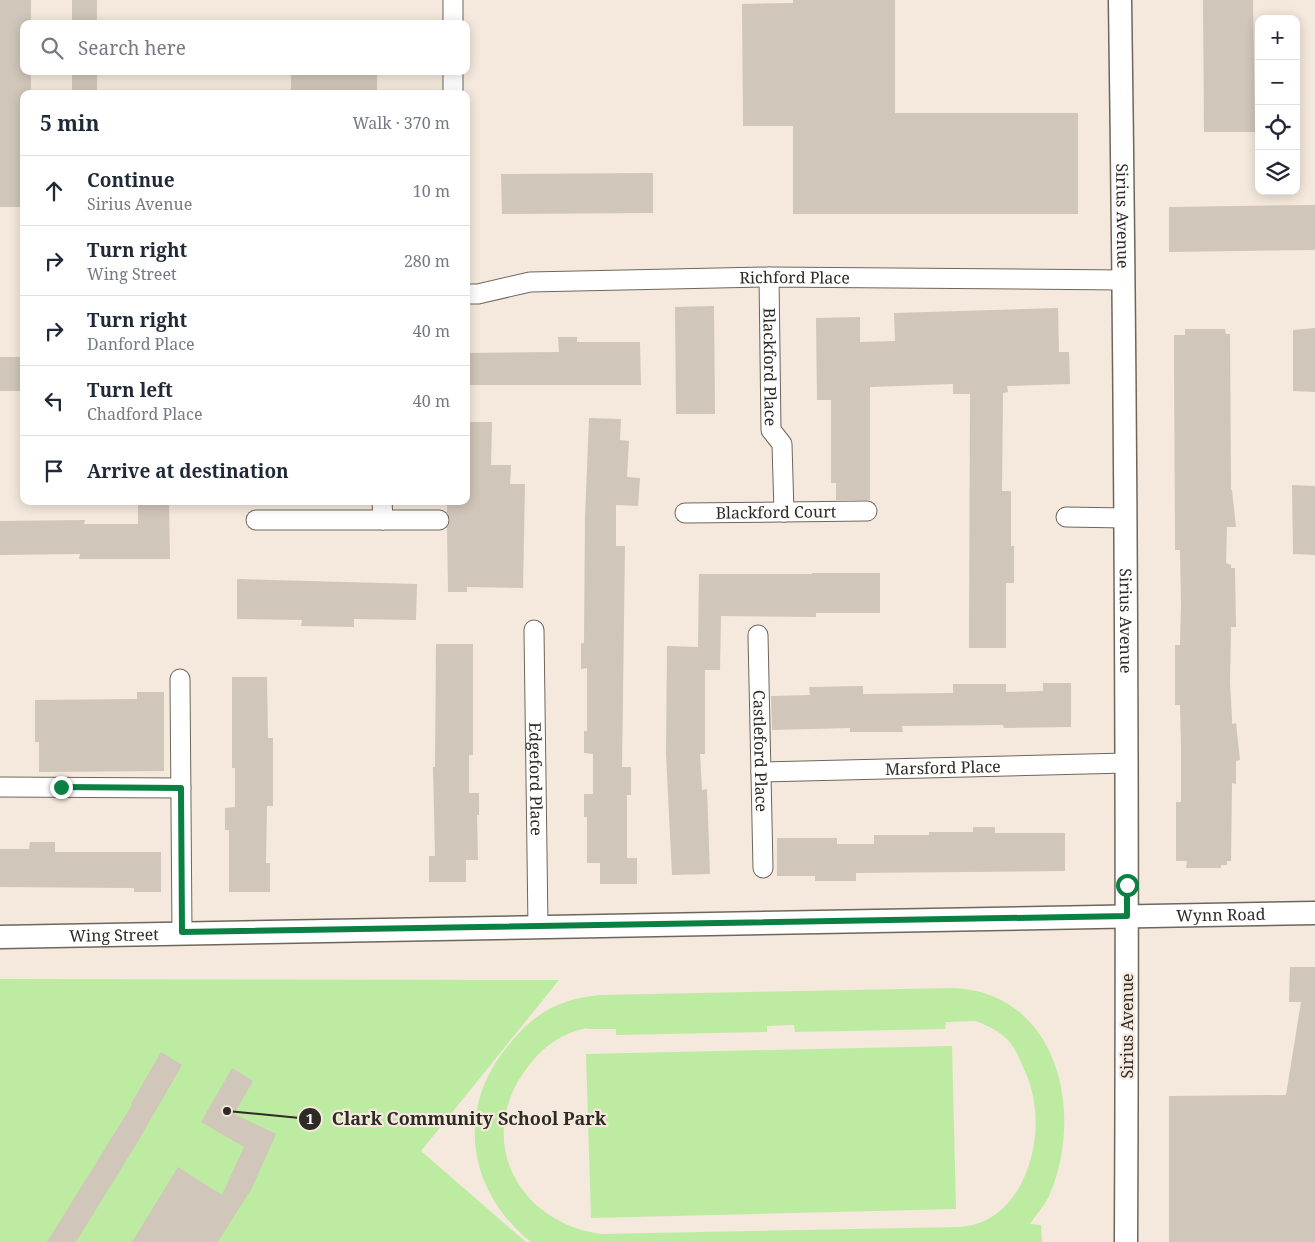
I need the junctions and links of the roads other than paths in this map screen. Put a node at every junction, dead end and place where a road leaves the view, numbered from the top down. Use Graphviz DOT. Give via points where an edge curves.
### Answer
graph roads {
  1 [pos="453,0"];
  2 [pos="1120,0"];
  3 [pos="453,20"];
  4 [pos="453,75"];
  5 [pos="453,90"];
  6 [pos="769,278"];
  7 [pos="1123,280"];
  8 [pos="470,294"];
  9 [pos="383,511"];
  10 [pos="867,511"];
  11 [pos="784,512"];
  12 [pos="685,513"];
  13 [pos="1066,518"];
  14 [pos="1125,518"];
  15 [pos="256,520"];
  16 [pos="439,520"];
  17 [pos="534,630"];
  18 [pos="758,635"];
  19 [pos="180,679"];
  20 [pos="1126,763"];
  21 [pos="761,772"];
  22 [pos="0,787"];
  23 [pos="181,788"];
  24 [pos="763,868"];
  25 [pos="1315,913"];
  26 [pos="1127,916"];
  27 [pos="538,927"];
  28 [pos="182,932"];
  29 [pos="0,937"];
  30 [pos="1126,1242"];
  1 -- 3 [label="street"];
  2 -- 7 [label="street, Sirius Avenue"];
  4 -- 5 [label="street"];
  6 -- 7 [label="street, Richford Place"];
  6 -- 8 [label="street, Richford Place" via="530,282"];
  6 -- 11 [label="street, Blackford Place" via="771,430 782,444"];
  7 -- 14 [label="street, Sirius Avenue"];
  9 -- 15 [label="street"];
  9 -- 16 [label="street"];
  10 -- 11 [label="street, Blackford Court"];
  11 -- 12 [label="street, Blackford Court"];
  13 -- 14 [label="street"];
  14 -- 20 [label="street, Sirius Avenue"];
  17 -- 27 [label="street, Edgeford Place"];
  18 -- 21 [label="street, Castleford Place"];
  19 -- 23 [label="street"];
  20 -- 21 [label="street, Marsford Place"];
  20 -- 26 [label="street, Sirius Avenue"];
  21 -- 24 [label="street, Castleford Place"];
  22 -- 23 [label="street"];
  23 -- 28 [label="street"];
  25 -- 26 [label="street, Wynn Road"];
  26 -- 27 [label="street, Wing Street"];
  26 -- 30 [label="street, Sirius Avenue"];
  27 -- 28 [label="street, Wing Street"];
  28 -- 29 [label="street, Wing Street"];
}
